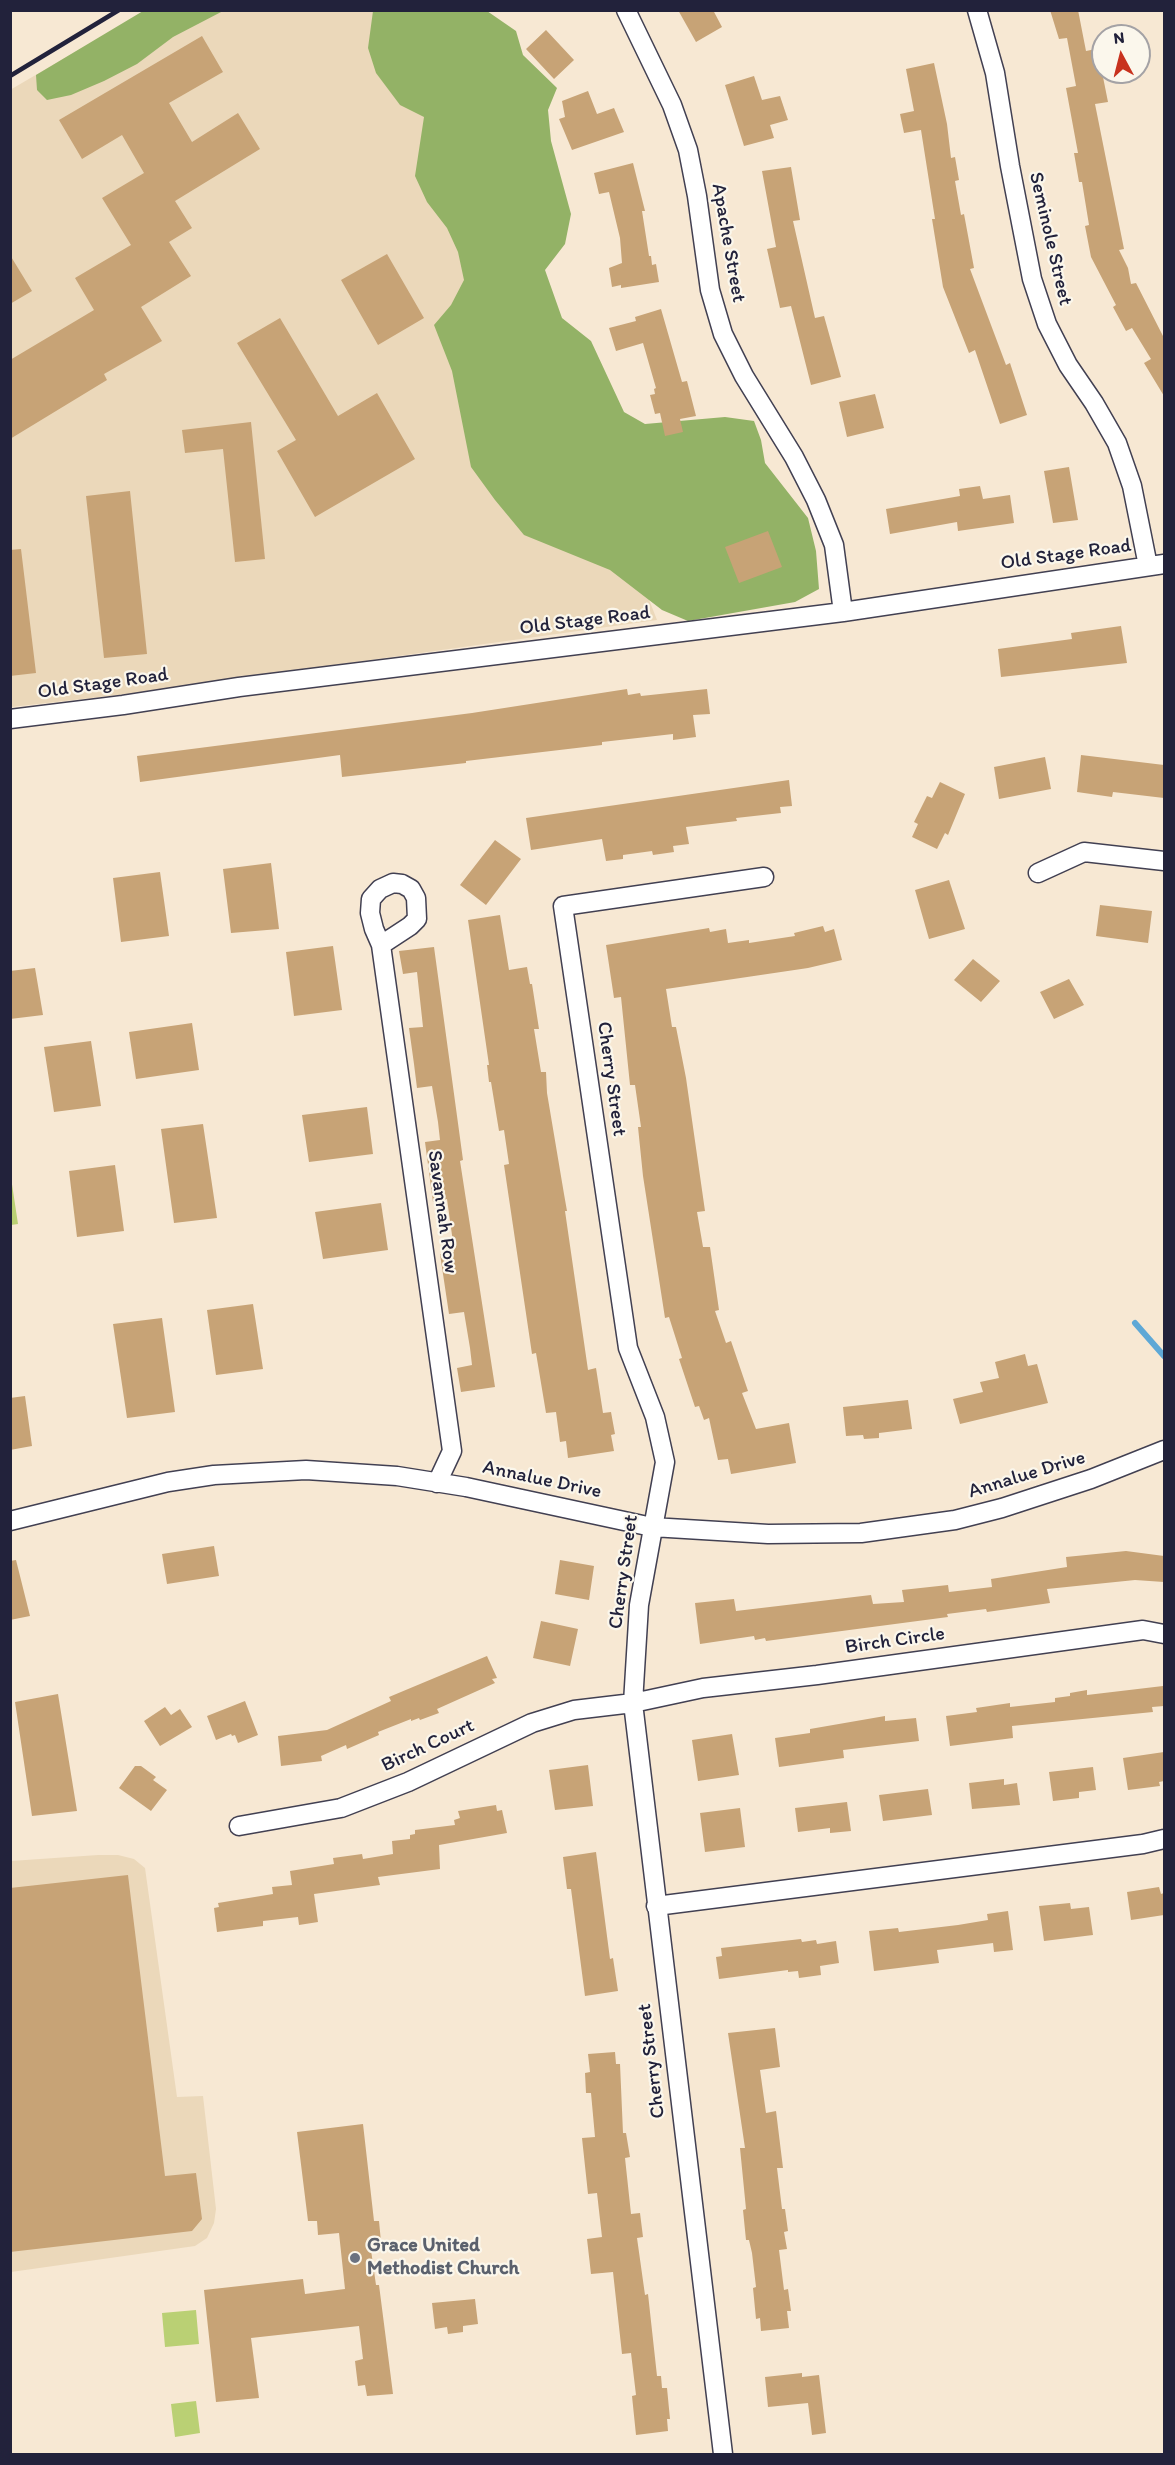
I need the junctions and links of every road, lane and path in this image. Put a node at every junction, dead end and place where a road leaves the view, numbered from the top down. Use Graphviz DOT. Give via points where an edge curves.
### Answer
graph roads {
  1 [pos="626,10"];
  2 [pos="977,10"];
  3 [pos="1156,565"];
  4 [pos="843,612"];
  5 [pos="10,719"];
  6 [pos="1164,861"];
  7 [pos="1038,873"];
  8 [pos="764,877"];
  9 [pos="381,945"];
  10 [pos="1164,1450"];
  11 [pos="437,1483"];
  12 [pos="10,1521"];
  13 [pos="652,1527"];
  14 [pos="1164,1634"];
  15 [pos="633,1702"];
  16 [pos="239,1826"];
  17 [pos="1164,1839"];
  18 [pos="656,1906"];
  19 [pos="723,2454"];
  1 -- 4 [label="street, Apache Street" via="672,105 688,150 710,290 723,334 816,500 834,545"];
  2 -- 3 [label="street, Seminole Street" via="996,73 1032,279 1047,324 1068,365 1117,443"];
  3 -- 4 [label="street, Old Stage Road"];
  4 -- 5 [label="street, Old Stage Road"];
  6 -- 7 [label="street" via="1084,852"];
  8 -- 13 [label="street, Cherry Street" via="563,906 628,1348 656,1417 665,1462"];
  9 -- 11 [label="street, Savannah Row" via="452,1451"];
  10 -- 13 [label="street, Annalue Drive" via="1091,1479 955,1520 861,1533 768,1534"];
  11 -- 12 [label="street, Annalue Drive" via="398,1476 306,1470 214,1475 168,1482"];
  11 -- 13 [label="street, Annalue Drive"];
  13 -- 15 [label="street, Cherry Street" via="639,1605"];
  14 -- 15 [label="street, Birch Circle" via="1143,1630 703,1688"];
  15 -- 16 [label="street, Birch Court" via="574,1710 532,1723 408,1782 341,1808"];
  15 -- 18 [label="street, Cherry Street"];
  17 -- 18 [label="street"];
  18 -- 19 [label="street, Cherry Street"];
}
